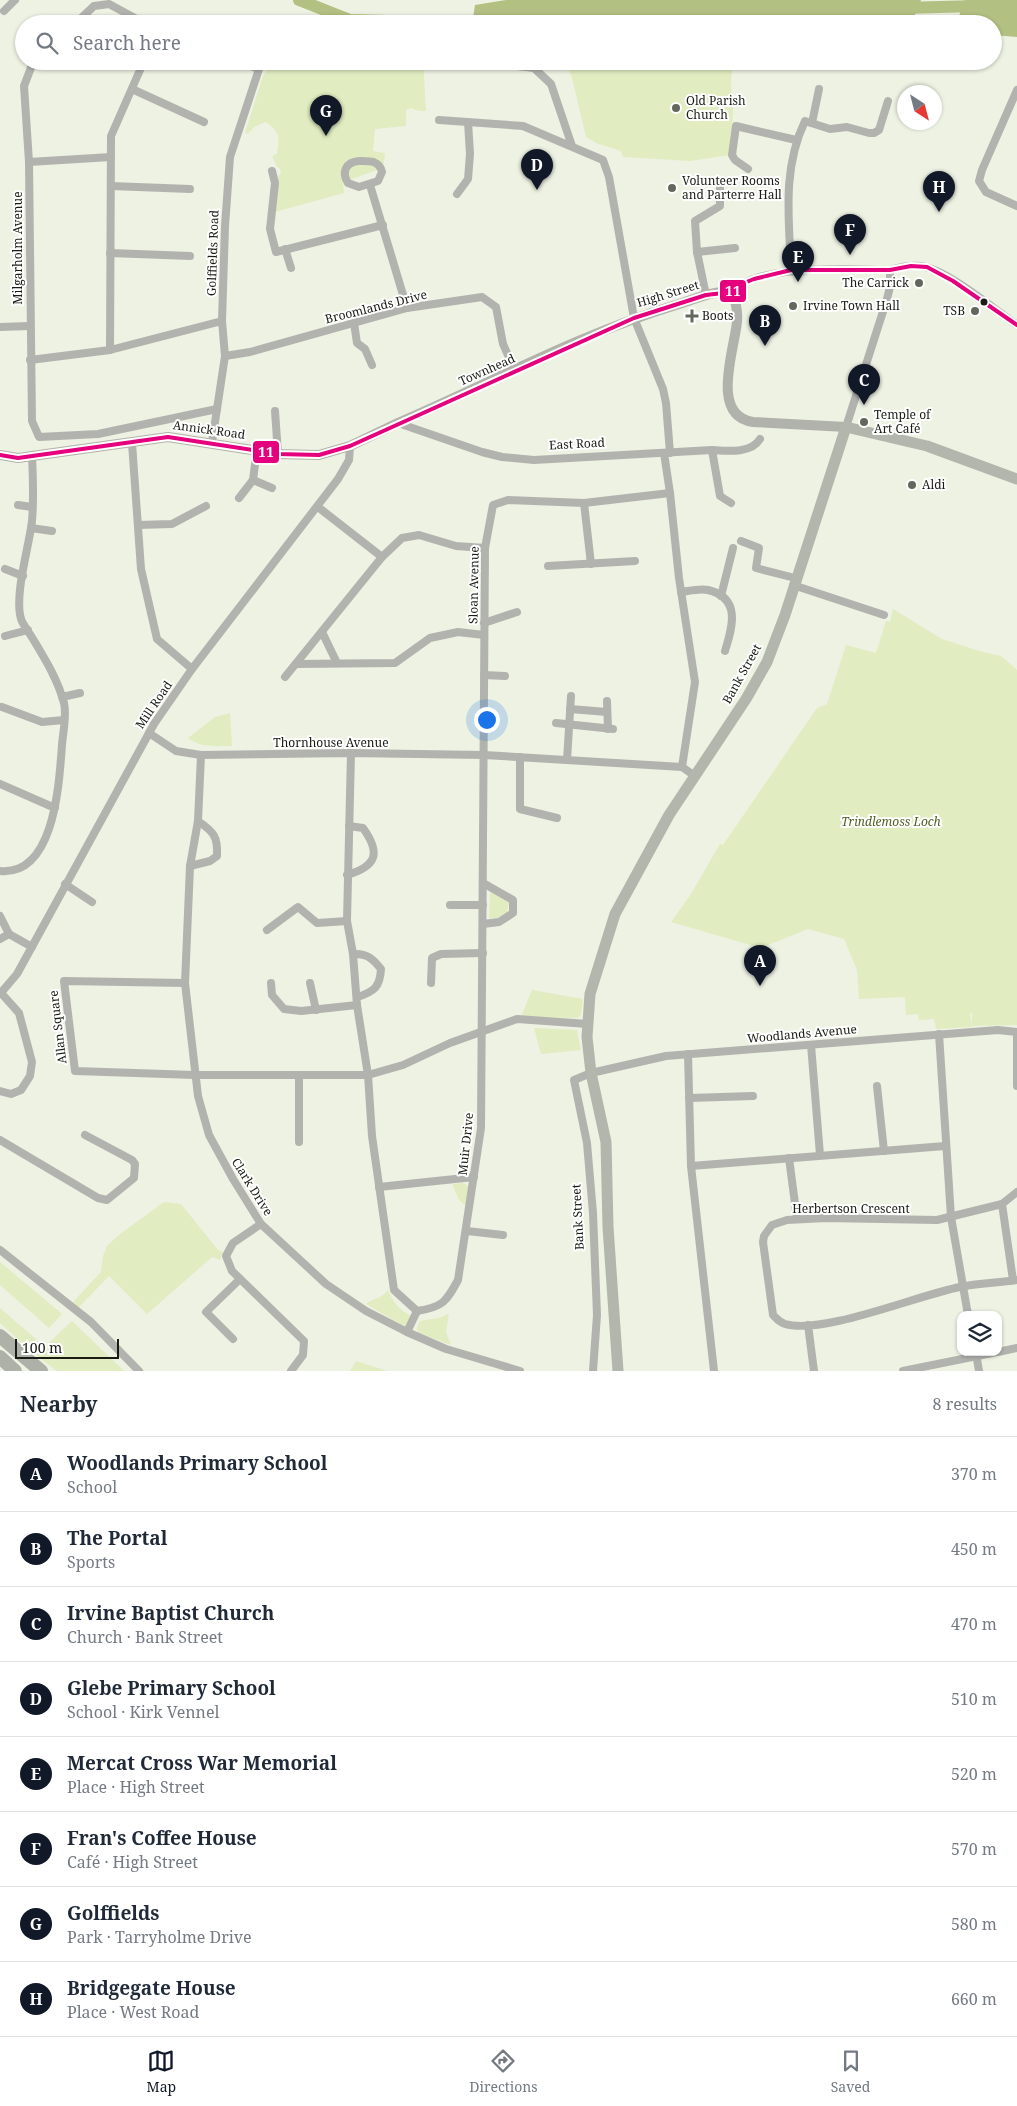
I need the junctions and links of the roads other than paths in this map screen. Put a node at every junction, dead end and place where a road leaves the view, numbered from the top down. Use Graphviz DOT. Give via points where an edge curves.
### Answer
graph roads {
  1 [pos="15,0"];
  2 [pos="101,2"];
  3 [pos="4,11"];
  4 [pos="84,15"];
  5 [pos="129,15"];
  6 [pos="30,70"];
  7 [pos="140,70"];
  8 [pos="259,70"];
  9 [pos="536,70"];
  10 [pos="132,89"];
  11 [pos="820,89"];
  12 [pos="1017,90"];
  13 [pos="888,101"];
  14 [pos="439,120"];
  15 [pos="204,122"];
  16 [pos="468,122"];
  17 [pos="812,123"];
  18 [pos="796,140"];
  19 [pos="572,146"];
  20 [pos="111,157"];
  21 [pos="29,162"];
  22 [pos="748,169"];
  23 [pos="272,171"];
  24 [pos="370,185"];
  25 [pos="111,186"];
  26 [pos="720,186"];
  27 [pos="190,189"];
  28 [pos="458,194"];
  29 [pos="1017,206"];
  30 [pos="382,225"];
  31 [pos="735,248"];
  32 [pos="285,249"];
  33 [pos="697,252"];
  34 [pos="110,253"];
  35 [pos="190,256"];
  36 [pos="291,268"];
  37 [pos="791,270"];
  38 [pos="890,270"];
  39 [pos="732,292"];
  40 [pos="706,295"];
  41 [pos="407,308"];
  42 [pos="634,318"];
  43 [pos="222,321"];
  44 [pos="354,323"];
  45 [pos="1017,325"];
  46 [pos="30,326"];
  47 [pos="0,327"];
  48 [pos="110,350"];
  49 [pos="225,356"];
  50 [pos="30,360"];
  51 [pos="372,364"];
  52 [pos="515,371"];
  53 [pos="218,409"];
  54 [pos="275,411"];
  55 [pos="398,422"];
  56 [pos="846,427"];
  57 [pos="39,437"];
  58 [pos="760,439"];
  59 [pos="212,442"];
  60 [pos="132,443"];
  61 [pos="350,446"];
  62 [pos="257,450"];
  63 [pos="712,450"];
  64 [pos="667,453"];
  65 [pos="278,454"];
  66 [pos="2,455"];
  67 [pos="32,456"];
  68 [pos="1017,479"];
  69 [pos="253,480"];
  70 [pos="272,488"];
  71 [pos="670,492"];
  72 [pos="239,498"];
  73 [pos="584,502"];
  74 [pos="731,503"];
  75 [pos="18,505"];
  76 [pos="206,506"];
  77 [pos="32,507"];
  78 [pos="318,507"];
  79 [pos="138,525"];
  80 [pos="31,528"];
  81 [pos="52,531"];
  82 [pos="741,541"];
  83 [pos="485,548"];
  84 [pos="733,548"];
  85 [pos="382,557"];
  86 [pos="634,561"];
  87 [pos="591,564"];
  88 [pos="548,566"];
  89 [pos="5,568"];
  90 [pos="23,576"];
  91 [pos="794,582"];
  92 [pos="681,592"];
  93 [pos="721,596"];
  94 [pos="517,612"];
  95 [pos="884,615"];
  96 [pos="484,623"];
  97 [pos="28,630"];
  98 [pos="322,632"];
  99 [pos="484,634"];
  100 [pos="5,636"];
  101 [pos="725,651"];
  102 [pos="296,664"];
  103 [pos="337,664"];
  104 [pos="192,669"];
  105 [pos="484,675"];
  106 [pos="505,676"];
  107 [pos="285,677"];
  108 [pos="80,693"];
  109 [pos="571,696"];
  110 [pos="62,697"];
  111 [pos="607,701"];
  112 [pos="2,707"];
  113 [pos="570,709"];
  114 [pos="607,712"];
  115 [pos="64,720"];
  116 [pos="556,723"];
  117 [pos="569,724"];
  118 [pos="149,733"];
  119 [pos="351,753"];
  120 [pos="201,754"];
  121 [pos="484,755"];
  122 [pos="520,757"];
  123 [pos="567,760"];
  124 [pos="682,767"];
  125 [pos="695,776"];
  126 [pos="0,784"];
  127 [pos="55,808"];
  128 [pos="557,818"];
  129 [pos="198,821"];
  130 [pos="349,826"];
  131 [pos="190,866"];
  132 [pos="0,871"];
  133 [pos="347,874"];
  134 [pos="483,883"];
  135 [pos="65,884"];
  136 [pos="92,902"];
  137 [pos="450,905"];
  138 [pos="483,905"];
  139 [pos="0,916"];
  140 [pos="347,921"];
  141 [pos="483,924"];
  142 [pos="267,930"];
  143 [pos="9,934"];
  144 [pos="0,940"];
  145 [pos="32,947"];
  146 [pos="483,953"];
  147 [pos="353,954"];
  148 [pos="271,983"];
  149 [pos="310,983"];
  150 [pos="431,983"];
  151 [pos="185,984"];
  152 [pos="0,994"];
  153 [pos="357,1001"];
  154 [pos="316,1010"];
  155 [pos="588,1024"];
  156 [pos="482,1031"];
  157 [pos="939,1034"];
  158 [pos="811,1045"];
  159 [pos="688,1054"];
  160 [pos="591,1073"];
  161 [pos="195,1075"];
  162 [pos="368,1075"];
  163 [pos="300,1076"];
  164 [pos="877,1086"];
  165 [pos="1017,1086"];
  166 [pos="0,1091"];
  167 [pos="753,1096"];
  168 [pos="689,1098"];
  169 [pos="85,1135"];
  170 [pos="0,1140"];
  171 [pos="299,1142"];
  172 [pos="945,1146"];
  173 [pos="884,1151"];
  174 [pos="820,1155"];
  175 [pos="789,1158"];
  176 [pos="691,1166"];
  177 [pos="474,1177"];
  178 [pos="379,1187"];
  179 [pos="1017,1192"];
  180 [pos="1002,1204"];
  181 [pos="951,1217"];
  182 [pos="797,1219"];
  183 [pos="261,1224"];
  184 [pos="467,1231"];
  185 [pos="503,1235"];
  186 [pos="0,1250"];
  187 [pos="240,1279"];
  188 [pos="1015,1280"];
  189 [pos="961,1286"];
  190 [pos="967,1311"];
  191 [pos="417,1312"];
  192 [pos="808,1325"];
  193 [pos="407,1332"];
  194 [pos="0,1336"];
  195 [pos="233,1339"];
  196 [pos="1017,1348"];
  197 [pos="1002,1351"];
  198 [pos="968,1356"];
  199 [pos="976,1356"];
  200 [pos="0,1358"];
  201 [pos="15,1371"];
  202 [pos="41,1371"];
  203 [pos="139,1371"];
  204 [pos="291,1371"];
  205 [pos="520,1371"];
  206 [pos="593,1371"];
  207 [pos="618,1371"];
  208 [pos="714,1371"];
  209 [pos="814,1371"];
  210 [pos="904,1371"];
  211 [pos="979,1371"];
  1 -- 3 [label="street"];
  2 -- 4 [label="street"];
  2 -- 5 [label="street"];
  6 -- 21 [label="street, Milgarholm Avenue" via="24,86"];
  7 -- 10 [label="street"];
  8 -- 43 [label="street, Golffields Road" via="230,157"];
  9 -- 19 [label="street" via="551,84"];
  10 -- 15 [label="street"];
  10 -- 20 [label="street" via="111,136"];
  11 -- 17 [label="street"];
  12 -- 29 [label="street" via="979,181 986,192"];
  13 -- 17 [label="street" via="879,130 874,133"];
  14 -- 16 [label="street"];
  16 -- 19 [label="street" via="523,126"];
  16 -- 28 [label="street" via="468,179"];
  17 -- 18 [label="street" via="805,121"];
  18 -- 22 [label="street" via="736,126 732,156"];
  18 -- 37 [label="street" via="791,156 788,199"];
  19 -- 42 [label="street" via="602,160 609,176"];
  20 -- 21 [label="street"];
  20 -- 25 [label="street"];
  21 -- 46 [label="street, Milgarholm Avenue"];
  23 -- 32 [label="street" via="275,183 270,229 276,252"];
  24 -- 24 [label="street" via="358,187 348,183 344,175 348,164 359,161 377,164 382,176"];
  24 -- 30 [label="street"];
  25 -- 27 [label="street"];
  25 -- 34 [label="street"];
  26 -- 33 [label="street" via="720,206 695,221"];
  30 -- 32 [label="street"];
  30 -- 41 [label="street"];
  31 -- 33 [label="street"];
  32 -- 36 [label="street"];
  33 -- 40 [label="street"];
  34 -- 35 [label="street"];
  34 -- 48 [label="street"];
  37 -- 38 [label="street, High Street"];
  37 -- 39 [label="street, High Street" via="739,285"];
  38 -- 45 [label="street, High Street" via="920,266 940,273"];
  38 -- 56 [label="street, Bank Street" via="887,299"];
  39 -- 40 [label="main road, High Street"];
  39 -- 56 [label="main road" via="737,321 728,390 734,414 753,422"];
  40 -- 42 [label="main road, High Street"];
  41 -- 44 [label="street, Broomlands Drive"];
  41 -- 52 [label="street, Broomlands Drive" via="482,297 496,307 503,344"];
  42 -- 52 [label="main road, Townhead"];
  42 -- 64 [label="street" via="663,389"];
  43 -- 48 [label="street"];
  43 -- 49 [label="street, Golffields Road"];
  44 -- 49 [label="street, Broomlands Drive"];
  44 -- 51 [label="street" via="357,343 365,349"];
  46 -- 47 [label="street"];
  46 -- 50 [label="street, Milgarholm Avenue"];
  48 -- 50 [label="street"];
  49 -- 53 [label="street, Golffields Road"];
  50 -- 57 [label="street, Milgarholm Avenue" via="32,421"];
  52 -- 55 [label="main road, Townhead"];
  53 -- 57 [label="street, Annick Road" via="98,434"];
  53 -- 59 [label="street, Golffields Road"];
  54 -- 65 [label="street"];
  55 -- 61 [label="main road, Townhead"];
  55 -- 64 [label="street, East Road" via="482,452 515,458 534,460"];
  56 -- 68 [label="main road" via="927,446"];
  56 -- 91 [label="main road, Bank Street"];
  58 -- 63 [label="street, East Road" via="753,446 736,451"];
  59 -- 60 [label="main road, Annick Road" via="168,436"];
  59 -- 62 [label="main road, Annick Road"];
  60 -- 67 [label="main road, Annick Road"];
  60 -- 79 [label="street"];
  61 -- 65 [label="main road, Annick Road" via="320,455"];
  61 -- 78 [label="street, Mill Road" via="345,469"];
  62 -- 65 [label="main road, Annick Road"];
  62 -- 69 [label="street"];
  63 -- 64 [label="street, East Road"];
  63 -- 74 [label="street" via="720,496"];
  64 -- 71 [label="street"];
  66 -- 67 [label="main road, Annick Road"];
  67 -- 77 [label="street"];
  69 -- 70 [label="street"];
  69 -- 72 [label="street"];
  71 -- 73 [label="street, Sloan Avenue"];
  71 -- 92 [label="street"];
  73 -- 83 [label="street, Sloan Avenue" via="508,500 493,505"];
  73 -- 87 [label="street"];
  75 -- 77 [label="street"];
  76 -- 79 [label="street" via="172,524"];
  77 -- 80 [label="street"];
  78 -- 85 [label="street"];
  78 -- 104 [label="street, Mill Road"];
  79 -- 104 [label="street" via="141,569 157,639"];
  80 -- 81 [label="street"];
  80 -- 90 [label="street"];
  82 -- 91 [label="street" via="759,548 756,568"];
  83 -- 85 [label="street" via="456,546 419,535 402,538"];
  83 -- 96 [label="street, Sloan Avenue"];
  84 -- 93 [label="street"];
  85 -- 98 [label="street"];
  86 -- 87 [label="street"];
  87 -- 88 [label="street"];
  89 -- 90 [label="street"];
  90 -- 97 [label="street" via="21,619"];
  91 -- 95 [label="street"];
  91 -- 125 [label="main road, Bank Street" via="767,662"];
  92 -- 93 [label="street" via="707,590"];
  92 -- 124 [label="street" via="695,682"];
  93 -- 101 [label="street" via="734,616"];
  94 -- 96 [label="street"];
  96 -- 99 [label="street, Sloan Avenue"];
  97 -- 100 [label="street"];
  97 -- 110 [label="street"];
  98 -- 102 [label="street"];
  98 -- 103 [label="street"];
  99 -- 103 [label="street" via="458,632 430,638 395,663"];
  99 -- 105 [label="street, Sloan Avenue"];
  102 -- 103 [label="street"];
  102 -- 107 [label="street"];
  104 -- 118 [label="street, Mill Road"];
  105 -- 106 [label="street"];
  105 -- 121 [label="street, Sloan Avenue"];
  108 -- 110 [label="street"];
  109 -- 113 [label="street"];
  110 -- 115 [label="street"];
  111 -- 114 [label="street"];
  112 -- 115 [label="street" via="42,722"];
  113 -- 114 [label="street"];
  113 -- 117 [label="street"];
  114 -- 117 [label="street" via="610,729"];
  115 -- 127 [label="street"];
  116 -- 117 [label="street"];
  117 -- 123 [label="street"];
  118 -- 120 [label="street, Thornhouse Avenue" via="176,751"];
  118 -- 135 [label="street, Mill Road"];
  119 -- 120 [label="street, Thornhouse Avenue"];
  119 -- 121 [label="street, Thornhouse Avenue"];
  119 -- 130 [label="street"];
  120 -- 129 [label="street, Clark Drive"];
  121 -- 122 [label="street, Thornhouse Avenue"];
  121 -- 134 [label="street, Muir Drive"];
  122 -- 123 [label="street, Thornhouse Avenue"];
  122 -- 128 [label="street" via="520,809"];
  123 -- 124 [label="street, Thornhouse Avenue"];
  124 -- 125 [label="street"];
  125 -- 155 [label="main road, Bank Street" via="615,914 590,994"];
  126 -- 127 [label="street"];
  127 -- 132 [label="street" via="40,848 30,863 21,869"];
  129 -- 131 [label="street, Clark Drive"];
  129 -- 131 [label="street" via="218,840 217,856"];
  130 -- 133 [label="street"];
  130 -- 133 [label="street" via="363,828 373,842 374,856 365,869"];
  131 -- 151 [label="street, Clark Drive"];
  133 -- 140 [label="street"];
  134 -- 138 [label="street, Muir Drive"];
  134 -- 141 [label="street" via="513,900 513,913 499,922"];
  135 -- 136 [label="street"];
  135 -- 145 [label="street, Mill Road"];
  137 -- 138 [label="street"];
  138 -- 141 [label="street, Muir Drive"];
  139 -- 143 [label="street"];
  140 -- 142 [label="street" via="317,923 298,907"];
  140 -- 147 [label="street"];
  141 -- 146 [label="street, Muir Drive"];
  143 -- 144 [label="street"];
  143 -- 145 [label="street"];
  145 -- 152 [label="street, Mill Road" via="17,974"];
  146 -- 150 [label="street" via="440,954 432,958"];
  146 -- 156 [label="street, Muir Drive"];
  147 -- 153 [label="street"];
  147 -- 153 [label="street" via="362,953 381,969 380,982"];
  148 -- 154 [label="street" via="272,995 284,1008"];
  149 -- 154 [label="street"];
  151 -- 161 [label="street, Clark Drive"];
  151 -- 161 [label="street, Allan Square" via="64,980 75,1071"];
  152 -- 166 [label="street" via="19,1013 32,1062 30,1076 21,1090 11,1094"];
  153 -- 154 [label="street"];
  153 -- 162 [label="street"];
  155 -- 156 [label="street" via="517,1019"];
  155 -- 160 [label="main road, Bank Street"];
  156 -- 162 [label="street" via="402,1065"];
  156 -- 177 [label="street, Muir Drive" via="481,1126"];
  157 -- 158 [label="street, Woodlands Avenue"];
  157 -- 165 [label="street, Woodlands Avenue" via="1017,1032"];
  157 -- 172 [label="street"];
  158 -- 159 [label="street, Woodlands Avenue"];
  158 -- 174 [label="street"];
  159 -- 160 [label="street, Woodlands Avenue"];
  159 -- 168 [label="street"];
  160 -- 206 [label="street, Bank Street" via="574,1080 587,1143 593,1213 596,1314"];
  160 -- 207 [label="main road, Bank Street" via="606,1142"];
  161 -- 163 [label="street"];
  161 -- 183 [label="street, Clark Drive" via="209,1135"];
  162 -- 163 [label="street"];
  162 -- 178 [label="street"];
  163 -- 171 [label="street"];
  164 -- 173 [label="street"];
  167 -- 168 [label="street"];
  168 -- 176 [label="street"];
  169 -- 170 [label="street" via="135,1164 134,1178 107,1200 98,1198"];
  172 -- 173 [label="street"];
  172 -- 181 [label="street"];
  173 -- 174 [label="street"];
  174 -- 175 [label="street"];
  175 -- 176 [label="street"];
  175 -- 182 [label="street"];
  176 -- 208 [label="street"];
  177 -- 178 [label="street"];
  177 -- 184 [label="street, Muir Drive"];
  178 -- 191 [label="street" via="394,1290"];
  179 -- 180 [label="street"];
  180 -- 181 [label="street, Herbertson Crescent"];
  180 -- 188 [label="street"];
  181 -- 182 [label="street, Herbertson Crescent" via="937,1220"];
  181 -- 189 [label="street"];
  182 -- 192 [label="street, Herbertson Crescent" via="772,1224 764,1242 773,1315 782,1323"];
  183 -- 187 [label="street" via="233,1243 226,1256 232,1271"];
  183 -- 193 [label="street, Clark Drive" via="326,1284 366,1311"];
  184 -- 185 [label="street"];
  184 -- 191 [label="street, Muir Drive" via="458,1280 447,1301 435,1309"];
  186 -- 203 [label="street" via="91,1322"];
  187 -- 195 [label="street" via="206,1312"];
  187 -- 204 [label="street" via="304,1341 303,1355"];
  188 -- 189 [label="street, Herbertson Crescent"];
  189 -- 190 [label="street"];
  189 -- 192 [label="street, Herbertson Crescent" via="838,1321"];
  191 -- 193 [label="street"];
  192 -- 209 [label="street"];
  193 -- 205 [label="street, Clark Drive" via="446,1350"];
  194 -- 202 [label="highway"];
  196 -- 197 [label="street"];
  198 -- 210 [label="street"];
  199 -- 211 [label="street"];
  200 -- 201 [label="highway"];
}
